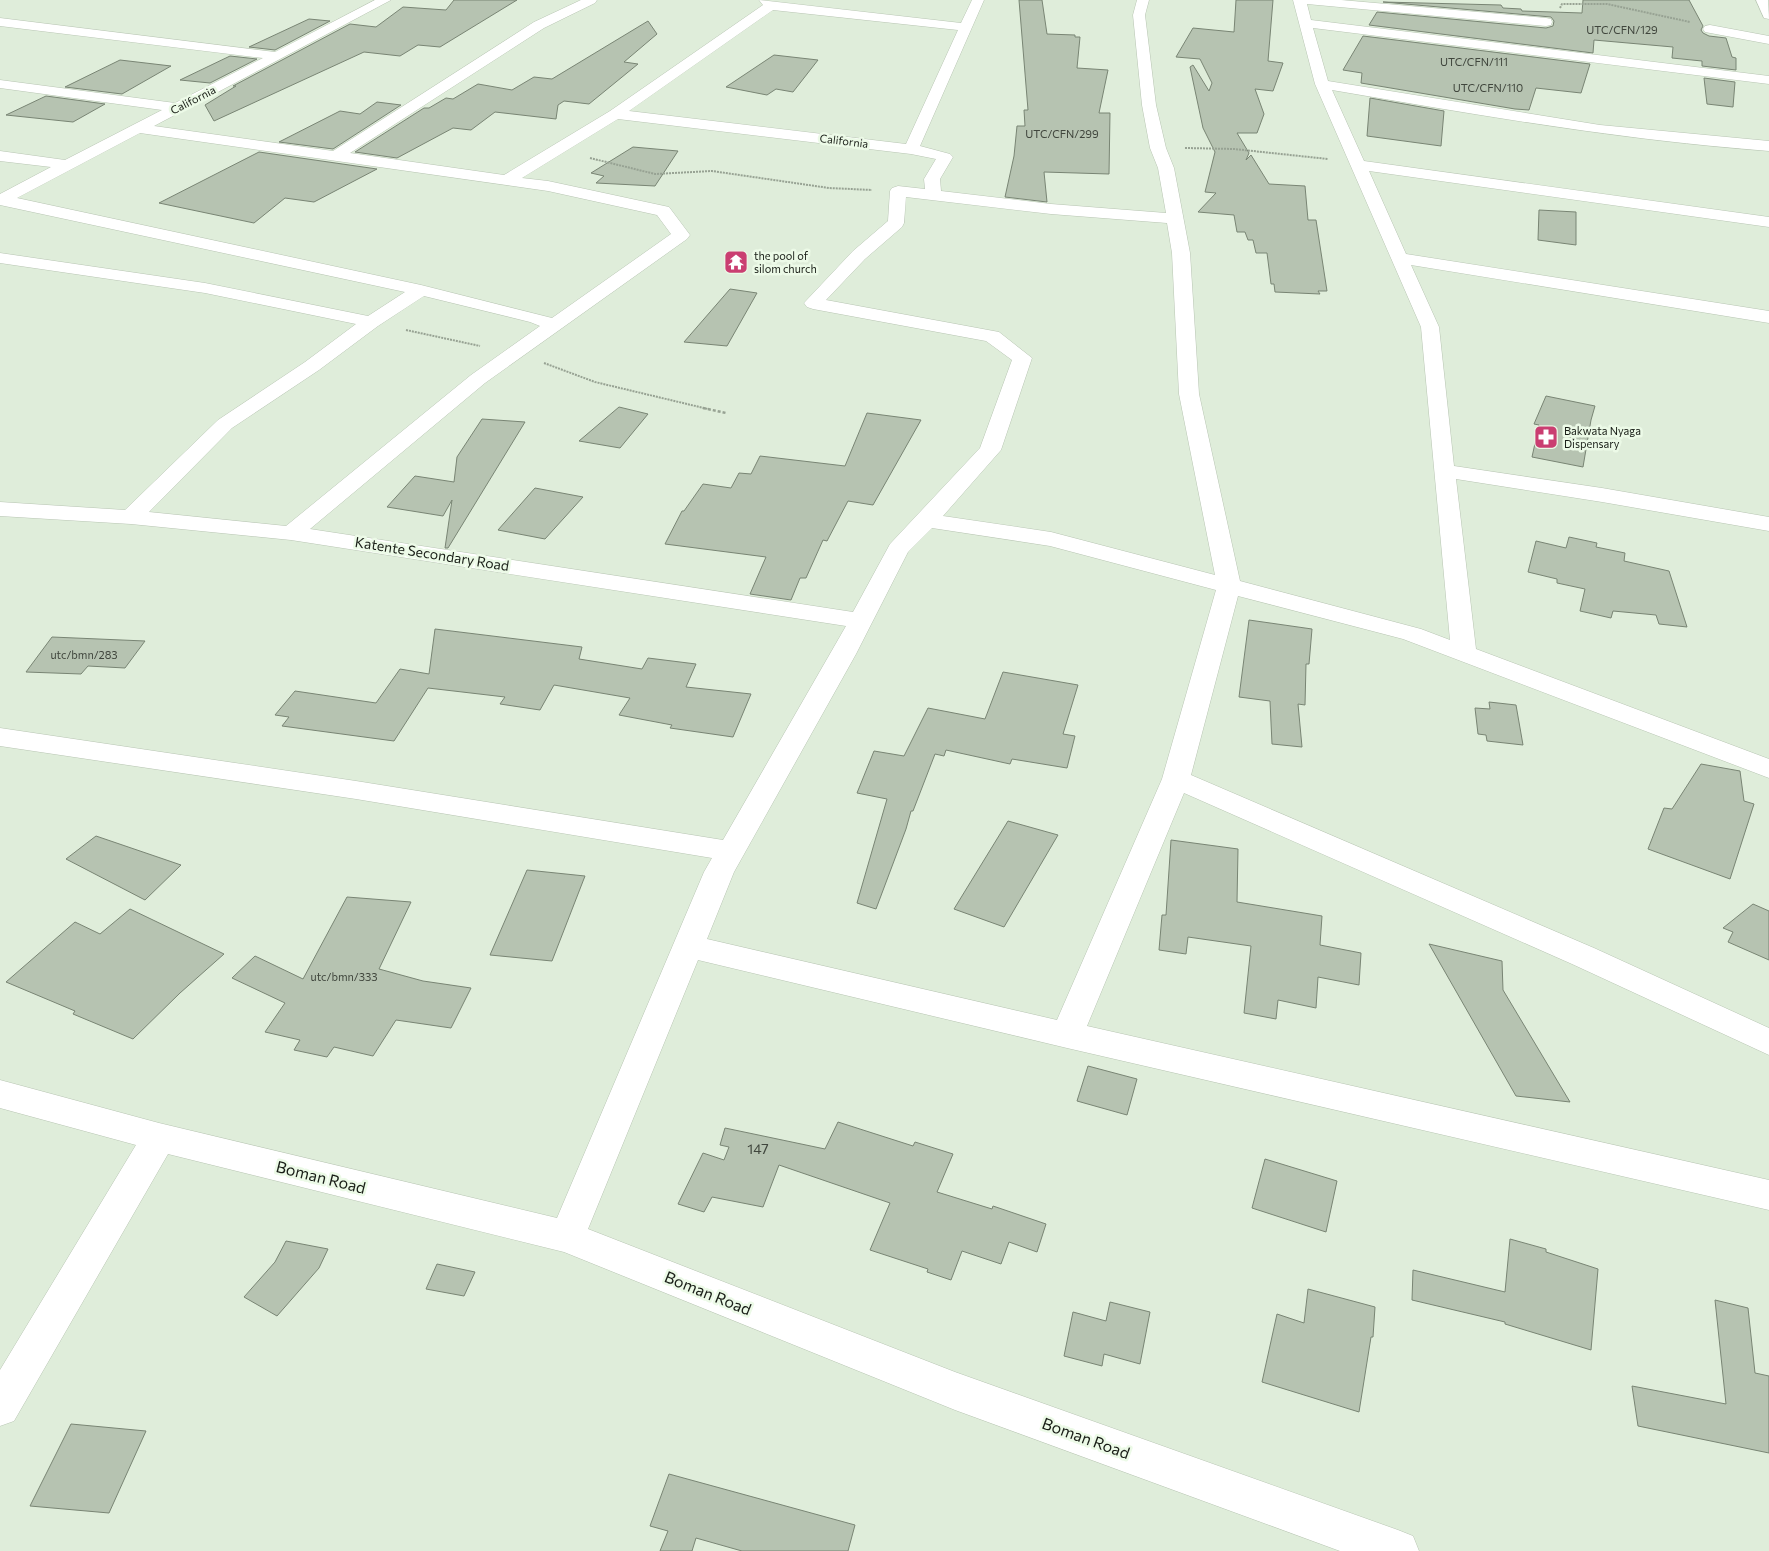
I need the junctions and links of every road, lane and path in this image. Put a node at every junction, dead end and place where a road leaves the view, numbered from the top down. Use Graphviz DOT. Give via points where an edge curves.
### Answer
graph roads {
  1 [pos="352,0"];
  2 [pos="591,0"];
  3 [pos="978,0"];
  4 [pos="1143,0"];
  5 [pos="1299,0"];
  6 [pos="1762,0"];
  7 [pos="382,1"];
  8 [pos="767,3"];
  9 [pos="1769,14"];
  10 [pos="0,22"];
  11 [pos="1546,22"];
  12 [pos="1305,23"];
  13 [pos="966,27"];
  14 [pos="1710,29"];
  15 [pos="1769,40"];
  16 [pos="278,56"];
  17 [pos="1769,80"];
  18 [pos="0,84"];
  19 [pos="1322,84"];
  20 [pos="177,108"];
  21 [pos="615,114"];
  22 [pos="137,128"];
  23 [pos="1769,146"];
  24 [pos="1158,148"];
  25 [pos="911,149"];
  26 [pos="550,154"];
  27 [pos="337,155"];
  28 [pos="0,156"];
  29 [pos="68,164"];
  30 [pos="1357,164"];
  31 [pos="507,180"];
  32 [pos="898,192"];
  33 [pos="933,196"];
  34 [pos="0,200"];
  35 [pos="1175,219"];
  36 [pos="1769,222"];
  37 [pos="0,258"];
  38 [pos="1399,258"];
  39 [pos="421,290"];
  40 [pos="1769,317"];
  41 [pos="371,322"];
  42 [pos="555,326"];
  43 [pos="517,353"];
  44 [pos="726,412"];
  45 [pos="1444,471"];
  46 [pos="0,509"];
  47 [pos="131,517"];
  48 [pos="927,520"];
  49 [pos="1769,524"];
  50 [pos="291,533"];
  51 [pos="1229,586"];
  52 [pos="860,621"];
  53 [pos="1464,654"];
  54 [pos="0,737"];
  55 [pos="1769,769"];
  56 [pos="1176,779"];
  57 [pos="730,851"];
  58 [pos="688,946"];
  59 [pos="1067,1034"];
  60 [pos="1769,1042"];
  61 [pos="0,1094"];
  62 [pos="159,1137"];
  63 [pos="1769,1195"];
  64 [pos="567,1237"];
  65 [pos="0,1406"];
  66 [pos="1398,1551"];
  1 -- 7 [label="street"];
  2 -- 27 [label="street" via="539,25"];
  3 -- 13 [label="street"];
  4 -- 24 [label="street" via="1138,15 1149,105"];
  5 -- 11 [label="street"];
  5 -- 12 [label="street"];
  6 -- 9 [label="street"];
  7 -- 16 [label="street, California"];
  8 -- 13 [label="street"];
  8 -- 21 [label="street"];
  10 -- 16 [label="street"];
  11 -- 14 [label="path" via="1562,4 1607,4 1683,19"];
  12 -- 17 [label="street"];
  12 -- 19 [label="street"];
  13 -- 25 [label="street"];
  14 -- 15 [label="street"];
  16 -- 20 [label="street, California"];
  18 -- 20 [label="street"];
  19 -- 23 [label="street" via="1560,125"];
  19 -- 30 [label="street"];
  20 -- 22 [label="street, California"];
  21 -- 25 [label="street, California"];
  21 -- 26 [label="street"];
  22 -- 27 [label="street"];
  22 -- 29 [label="street, California"];
  24 -- 30 [label="path" via="1234,150"];
  24 -- 35 [label="street" via="1166,168"];
  25 -- 33 [label="street, California" via="945,157 932,179"];
  26 -- 31 [label="street"];
  26 -- 32 [label="path" via="600,159 655,174 712,171 830,188"];
  27 -- 31 [label="street"];
  28 -- 29 [label="street"];
  29 -- 34 [label="street, California"];
  30 -- 36 [label="street"];
  30 -- 38 [label="street"];
  31 -- 42 [label="street" via="663,211 681,234"];
  32 -- 33 [label="street"];
  32 -- 48 [label="street" via="896,223 812,303 992,336 1022,358 990,450"];
  33 -- 35 [label="street"];
  34 -- 39 [label="street"];
  35 -- 51 [label="street" via="1181,253 1189,394"];
  37 -- 41 [label="street" via="205,288"];
  38 -- 40 [label="street"];
  38 -- 45 [label="street" via="1430,327"];
  39 -- 41 [label="street"];
  39 -- 42 [label="street" via="536,318"];
  41 -- 43 [label="path"];
  41 -- 47 [label="street" via="225,424"];
  42 -- 43 [label="street"];
  43 -- 44 [label="path" via="595,382"];
  43 -- 50 [label="street" via="478,380"];
  45 -- 49 [label="street"];
  45 -- 53 [label="street"];
  46 -- 47 [label="street, Katente Secondary Road"];
  47 -- 50 [label="street, Katente Secondary Road"];
  48 -- 51 [label="street" via="1050,539"];
  48 -- 52 [label="street" via="898,549"];
  50 -- 52 [label="street, Katente Secondary Road"];
  51 -- 53 [label="street" via="1412,634"];
  51 -- 56 [label="street"];
  52 -- 57 [label="street"];
  53 -- 55 [label="street"];
  54 -- 57 [label="street"];
  56 -- 59 [label="street"];
  56 -- 60 [label="street" via="1583,956"];
  57 -- 58 [label="street"];
  58 -- 59 [label="street"];
  58 -- 64 [label="street"];
  59 -- 63 [label="street"];
  61 -- 62 [label="street, Boman Road"];
  62 -- 64 [label="street, Boman Road"];
  62 -- 65 [label="street"];
  64 -- 66 [label="street, Boman Road" via="955,1391"];
}
